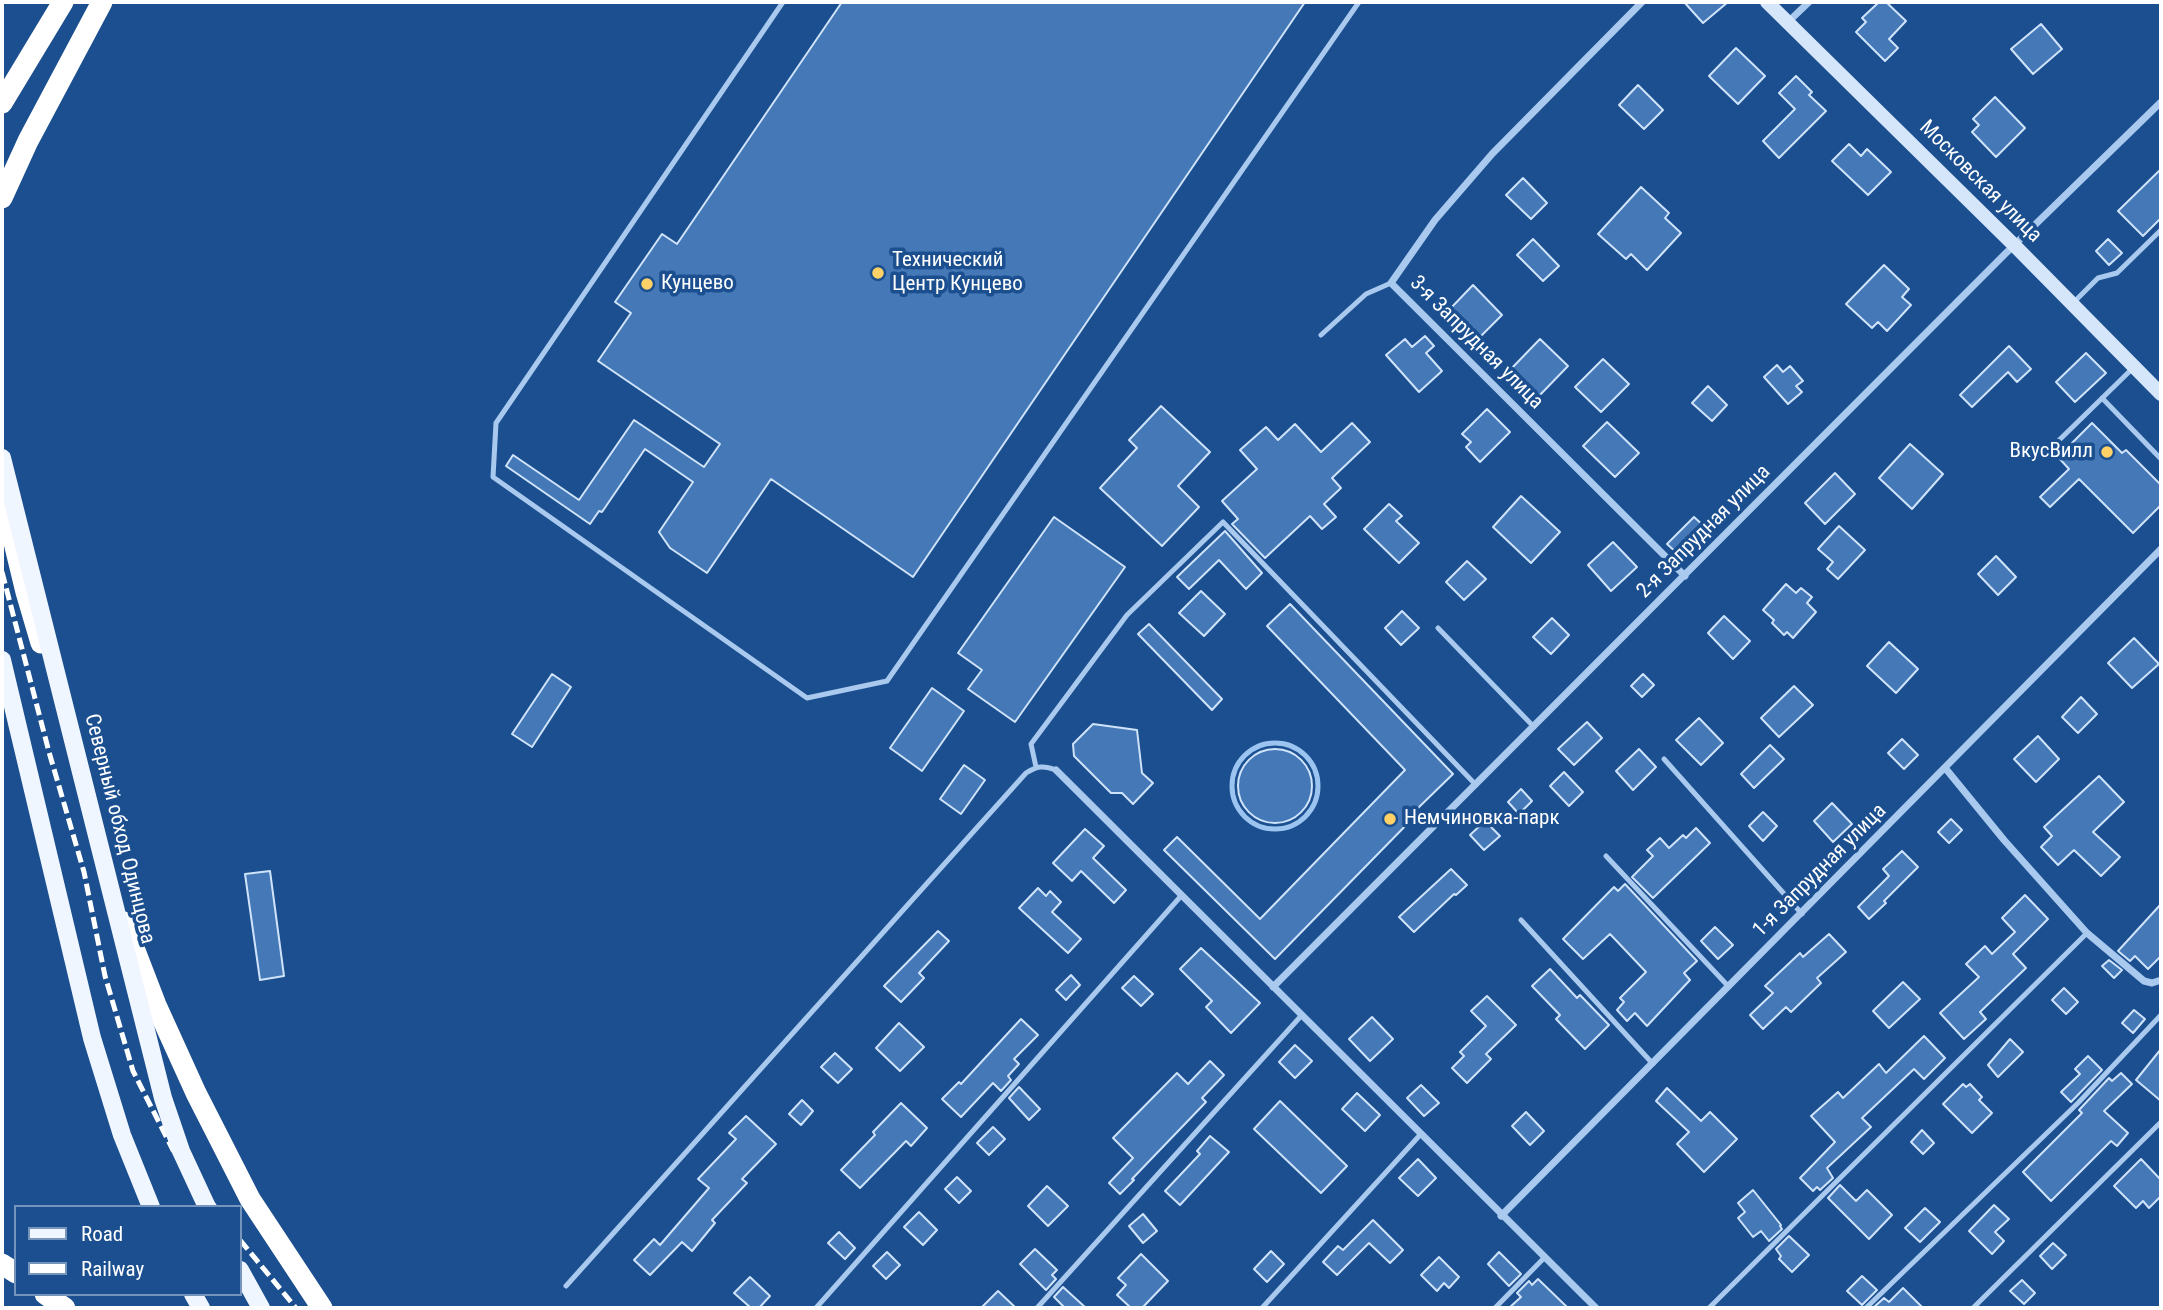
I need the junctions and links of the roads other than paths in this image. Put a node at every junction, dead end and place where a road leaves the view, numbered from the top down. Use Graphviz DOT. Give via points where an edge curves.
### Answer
graph roads {
  1 [pos="64,2"];
  2 [pos="102,2"];
  3 [pos="783,2"];
  4 [pos="1359,2"];
  5 [pos="1642,2"];
  6 [pos="1767,2"];
  7 [pos="1810,2"];
  8 [pos="1788,22"];
  9 [pos="2161,102"];
  10 [pos="2,103"];
  11 [pos="2,198"];
  12 [pos="2161,230"];
  13 [pos="2015,246"];
  14 [pos="1391,283"];
  15 [pos="2072,304"];
  16 [pos="1321,335"];
  17 [pos="2134,367"];
  18 [pos="2161,394"];
  19 [pos="2102,398"];
  20 [pos="2048,451"];
  21 [pos="2,458"];
  22 [pos="2161,459"];
  23 [pos="2,493"];
  24 [pos="2161,549"];
  25 [pos="1685,576"];
  26 [pos="1438,628"];
  27 [pos="2,660"];
  28 [pos="1534,727"];
  29 [pos="1664,759"];
  30 [pos="1036,766"];
  31 [pos="1946,769"];
  32 [pos="1056,770"];
  33 [pos="1476,785"];
  34 [pos="1606,856"];
  35 [pos="1181,896"];
  36 [pos="1802,914"];
  37 [pos="1521,920"];
  38 [pos="2087,933"];
  39 [pos="2160,982"];
  40 [pos="1273,987"];
  41 [pos="1730,987"];
  42 [pos="2161,1015"];
  43 [pos="1301,1016"];
  44 [pos="1653,1063"];
  45 [pos="2161,1122"];
  46 [pos="1420,1135"];
  47 [pos="150,1205"];
  48 [pos="206,1205"];
  49 [pos="1501,1216"];
  50 [pos="1544,1258"];
  51 [pos="242,1274"];
  52 [pos="566,1286"];
  53 [pos="49,1296"];
  54 [pos="65,1308"];
  55 [pos="261,1308"];
  56 [pos="322,1308"];
  57 [pos="816,1308"];
  58 [pos="1037,1308"];
  59 [pos="1262,1308"];
  60 [pos="1495,1308"];
  61 [pos="1596,1308"];
  62 [pos="1709,1308"];
  63 [pos="1866,1308"];
  64 [pos="1973,1308"];
  1 -- 10 [label="highway"];
  2 -- 11 [label="highway" via="27,141"];
  3 -- 4 [label="lane" via="496,423 494,477 807,698 887,681"];
  5 -- 14 [label="street, 3-я Запрудная улица" via="1492,153"];
  6 -- 8 [label="street, Московская улица"];
  7 -- 8 [label="street"];
  8 -- 13 [label="street, Московская улица"];
  9 -- 13 [label="street, 2-я Запрудная улица"];
  12 -- 15 [label="lane" via="2117,273 2098,278"];
  13 -- 15 [label="street, Московская улица"];
  13 -- 25 [label="street, 2-я Запрудная улица"];
  14 -- 16 [label="lane" via="1366,294"];
  14 -- 25 [label="street, 3-я Запрудная улица"];
  15 -- 17 [label="street, Московская улица"];
  17 -- 18 [label="street, Московская улица"];
  17 -- 19 [label="lane"];
  19 -- 20 [label="lane"];
  19 -- 22 [label="lane"];
  21 -- 48 [label="main road, Северный обход Одинцова, bridge" via="163,1098"];
  23 -- 56 [label="highway, bridge" via="26,592 117,901 156,1005 250,1199"];
  24 -- 31 [label="street, 1-я Запрудная улица"];
  25 -- 28 [label="street, 2-я Запрудная улица"];
  26 -- 28 [label="lane"];
  27 -- 47 [label="main road" via="92,1038 122,1135"];
  28 -- 33 [label="street, 2-я Запрудная улица"];
  29 -- 36 [label="lane"];
  30 -- 32 [label="lane"];
  30 -- 33 [label="lane" via="1031,744 1127,615 1223,522"];
  30 -- 52 [label="lane"];
  31 -- 36 [label="street, 1-я Запрудная улица"];
  31 -- 38 [label="street"];
  32 -- 35 [label="street"];
  33 -- 40 [label="street, 2-я Запрудная улица"];
  34 -- 41 [label="lane"];
  35 -- 40 [label="street"];
  35 -- 57 [label="lane"];
  36 -- 41 [label="street, 1-я Запрудная улица"];
  37 -- 44 [label="lane"];
  38 -- 39 [label="street" via="2144,981"];
  38 -- 62 [label="lane"];
  40 -- 43 [label="street"];
  41 -- 44 [label="street, 1-я Запрудная улица"];
  42 -- 63 [label="lane"];
  43 -- 46 [label="street"];
  43 -- 58 [label="lane"];
  44 -- 49 [label="street, 1-я Запрудная улица"];
  45 -- 64 [label="lane"];
  46 -- 49 [label="street"];
  46 -- 59 [label="lane"];
  49 -- 50 [label="street"];
  50 -- 60 [label="lane"];
  50 -- 61 [label="street"];
  51 -- 55 [label="main road"];
  53 -- 54 [label="highway"];
}
